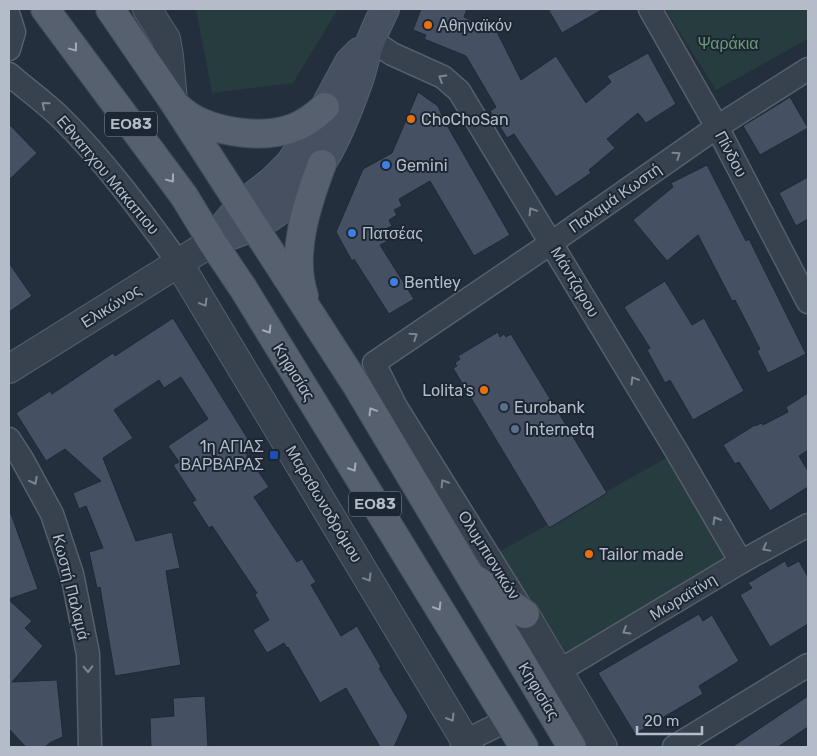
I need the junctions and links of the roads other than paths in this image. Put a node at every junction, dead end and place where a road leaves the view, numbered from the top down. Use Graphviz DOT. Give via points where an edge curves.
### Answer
graph roads {
  1 [pos="46,9"];
  2 [pos="110,9"];
  3 [pos="147,9"];
  4 [pos="385,9"];
  5 [pos="650,9"];
  6 [pos="9,16"];
  7 [pos="371,40"];
  8 [pos="9,49"];
  9 [pos="808,69"];
  10 [pos="9,74"];
  11 [pos="173,101"];
  12 [pos="325,108"];
  13 [pos="717,127"];
  14 [pos="322,164"];
  15 [pos="247,216"];
  16 [pos="212,242"];
  17 [pos="551,243"];
  18 [pos="178,262"];
  19 [pos="808,302"];
  20 [pos="308,310"];
  21 [pos="374,363"];
  22 [pos="9,369"];
  23 [pos="9,440"];
  24 [pos="808,525"];
  25 [pos="741,562"];
  26 [pos="468,573"];
  27 [pos="525,614"];
  28 [pos="808,666"];
  29 [pos="559,671"];
  30 [pos="508,720"];
  31 [pos="465,745"];
  32 [pos="90,747"];
  33 [pos="524,747"];
  34 [pos="572,747"];
  35 [pos="603,747"];
  36 [pos="674,747"];
  1 -- 16 [label="main road, Κηφισίας / ΕΟ83, one-way" via="184,196"];
  2 -- 11 [label="main road, Κηφισίας / ΕΟ83"];
  3 -- 11 [label="street, Κηφισίας" via="166,39"];
  4 -- 7 [label="main road"];
  5 -- 13 [label="street, Πίνδου"];
  6 -- 8 [label="street" via="14,32"];
  7 -- 12 [label="main road" via="349,62"];
  7 -- 14 [label="main road" via="344,120"];
  17 -- 7 [label="street, Μάντζαρου, one-way" via="459,91 443,78 392,54"];
  9 -- 13 [label="street, Παλαμά Κωστή"];
  18 -- 10 [label="street, Εθναπχου Μακαπιου, one-way" via="104,165 59,116"];
  11 -- 12 [label="main road" via="188,116 207,126 251,133 293,128"];
  11 -- 15 [label="main road, Κηφισίας / ΕΟ83"];
  12 -- 15 [label="main road" via="290,163 272,181"];
  17 -- 13 [label="street, Παλαμά Κωστή, one-way"];
  13 -- 19 [label="street, Πίνδου"];
  14 -- 15 [label="main road" via="292,200 274,215"];
  14 -- 20 [label="main road" via="307,211 298,272"];
  15 -- 16 [label="main road"];
  15 -- 20 [label="main road, Κηφισίας / ΕΟ83"];
  16 -- 18 [label="street, Ελικώνος"];
  16 -- 30 [label="main road, Κηφισίας / ΕΟ83, one-way"];
  21 -- 17 [label="street, Παλαμά Κωστή, one-way"];
  25 -- 17 [label="street, Μάντζαρου, one-way"];
  18 -- 22 [label="street, Ελικώνος"];
  18 -- 31 [label="street, Μαραθωνοδρόμου, one-way"];
  26 -- 20 [label="main road, Κηφισίας / ΕΟ83, one-way"];
  27 -- 21 [label="street, Ολυμπιονικών, one-way" via="396,407"];
  23 -- 32 [label="street, Κωστή Παλαμά, one-way" via="52,514 72,574 88,654"];
  24 -- 25 [label="street, Μωραϊτίνη, one-way"];
  25 -- 29 [label="street, Μωραϊτίνη, one-way"];
  26 -- 27 [label="main road"];
  26 -- 34 [label="main road, Κηφισίας / ΕΟ83"];
  27 -- 29 [label="street, Ολυμπιονικών"];
  28 -- 36 [label="street"];
  29 -- 35 [label="street, Ολυμπιονικών"];
  30 -- 31 [label="street"];
  30 -- 33 [label="main road, Κηφισίας / ΕΟ83"];
}
